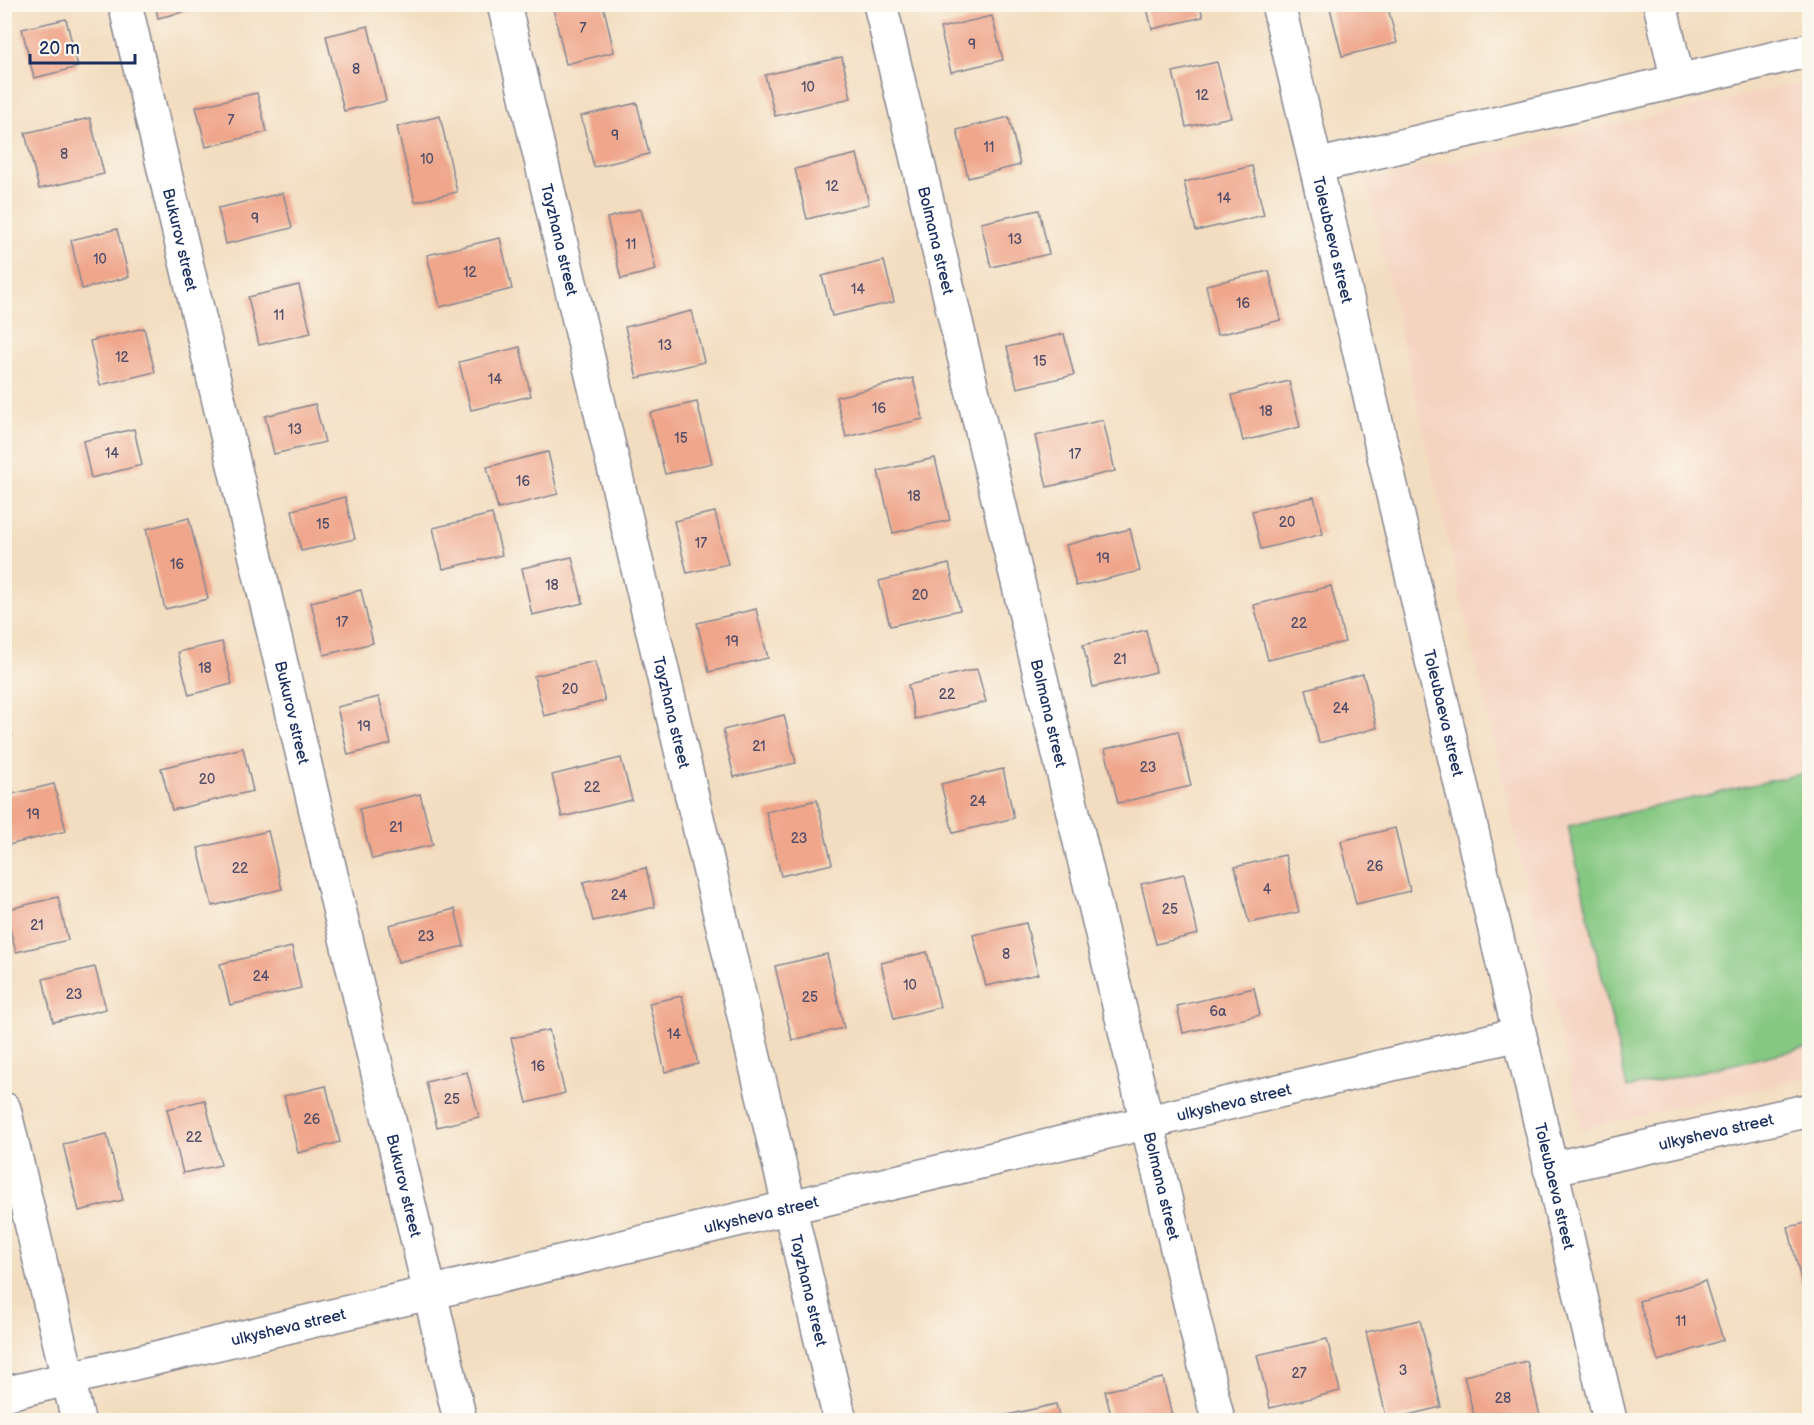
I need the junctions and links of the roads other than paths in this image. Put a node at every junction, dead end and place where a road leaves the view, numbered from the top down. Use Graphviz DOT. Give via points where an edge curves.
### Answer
graph roads {
  1 [pos="125,4"];
  2 [pos="504,4"];
  3 [pos="880,4"];
  4 [pos="1278,4"];
  5 [pos="1660,4"];
  6 [pos="1809,50"];
  7 [pos="1678,81"];
  8 [pos="1316,166"];
  9 [pos="1519,1034"];
  10 [pos="4,1109"];
  11 [pos="1809,1110"];
  12 [pos="1146,1122"];
  13 [pos="1550,1169"];
  14 [pos="790,1207"];
  15 [pos="430,1293"];
  16 [pos="68,1379"];
  17 [pos="4,1394"];
  18 [pos="78,1420"];
  19 [pos="460,1420"];
  20 [pos="840,1420"];
  21 [pos="1218,1420"];
  22 [pos="1610,1420"];
  1 -- 15 [label="street, Bukurov street"];
  2 -- 14 [label="street, Tayzhana street"];
  3 -- 12 [label="street, Bolmana street"];
  4 -- 8 [label="street, Toleubaeva street"];
  5 -- 7 [label="street"];
  6 -- 7 [label="street"];
  7 -- 8 [label="street"];
  8 -- 9 [label="street, Toleubaeva street"];
  9 -- 12 [label="street, ulkysheva street"];
  9 -- 13 [label="street, Toleubaeva street"];
  10 -- 16 [label="street"];
  11 -- 13 [label="street, ulkysheva street"];
  12 -- 14 [label="street, ulkysheva street"];
  12 -- 21 [label="street, Bolmana street"];
  13 -- 22 [label="street, Toleubaeva street"];
  14 -- 15 [label="street, ulkysheva street"];
  14 -- 20 [label="street, Tayzhana street"];
  15 -- 16 [label="street, ulkysheva street"];
  15 -- 19 [label="street, Bukurov street"];
  16 -- 17 [label="street, ulkysheva street"];
  16 -- 18 [label="street"];
}
